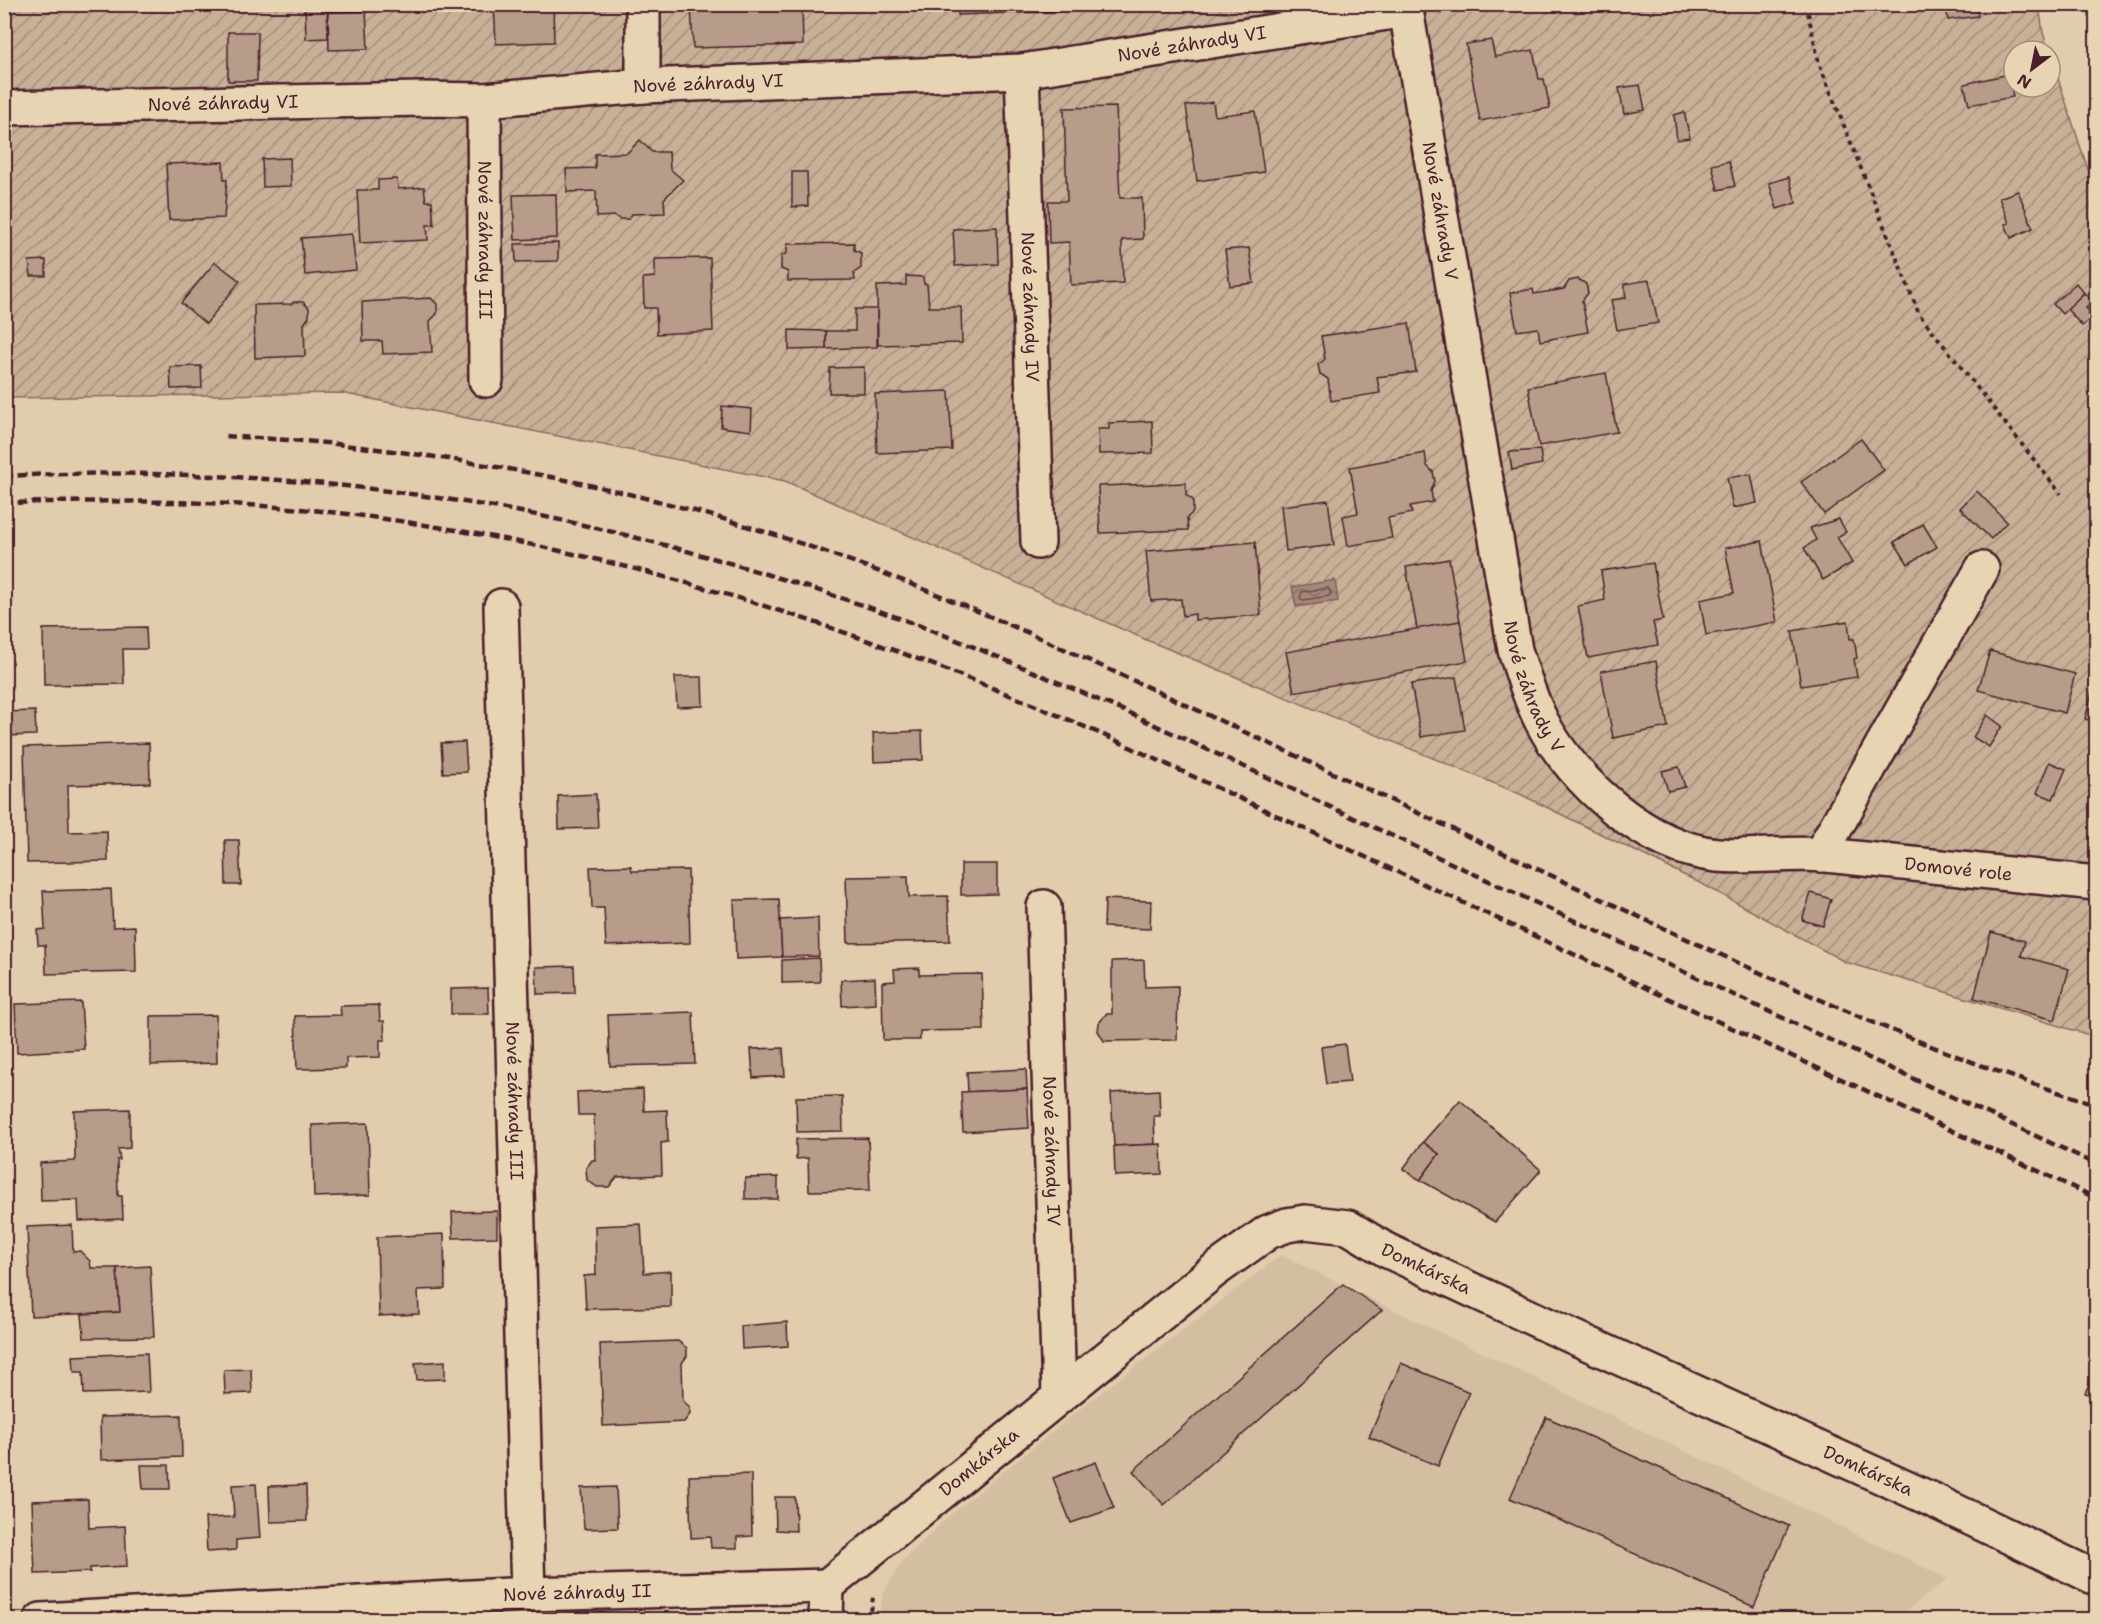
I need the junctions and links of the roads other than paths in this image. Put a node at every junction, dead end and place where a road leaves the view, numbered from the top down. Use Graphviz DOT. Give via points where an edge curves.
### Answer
graph roads {
  1 [pos="643,4"];
  2 [pos="1406,7"];
  3 [pos="1022,71"];
  4 [pos="643,86"];
  5 [pos="484,100"];
  6 [pos="4,108"];
  7 [pos="486,380"];
  8 [pos="1038,542"];
  9 [pos="1982,569"];
  10 [pos="501,606"];
  11 [pos="1820,855"];
  12 [pos="2097,883"];
  13 [pos="1044,907"];
  14 [pos="1059,1396"];
  15 [pos="2097,1578"];
  16 [pos="826,1586"];
  17 [pos="528,1594"];
  18 [pos="41,1620"];
  19 [pos="826,1620"];
  1 -- 4 [label="street"];
  2 -- 3 [label="street, Nové záhrady VI"];
  2 -- 11 [label="street, Nové záhrady V" via="1515,650 1543,724 1560,752 1607,803 1653,834 1716,855"];
  3 -- 4 [label="street, Nové záhrady VI"];
  3 -- 8 [label="street, Nové záhrady IV"];
  4 -- 5 [label="street, Nové záhrady VI"];
  5 -- 6 [label="street, Nové záhrady VI"];
  5 -- 7 [label="street, Nové záhrady III"];
  9 -- 11 [label="street"];
  10 -- 17 [label="street, Nové záhrady III"];
  11 -- 12 [label="street, Domové role"];
  13 -- 14 [label="street, Nové záhrady IV"];
  14 -- 15 [label="street, Domkárska" via="1268,1232 1296,1223 1326,1223 1348,1227 1386,1250"];
  14 -- 16 [label="street, Domkárska"];
  16 -- 17 [label="street, Nové záhrady II"];
  16 -- 19 [label="street"];
  17 -- 18 [label="street, Nové záhrady II"];
}
